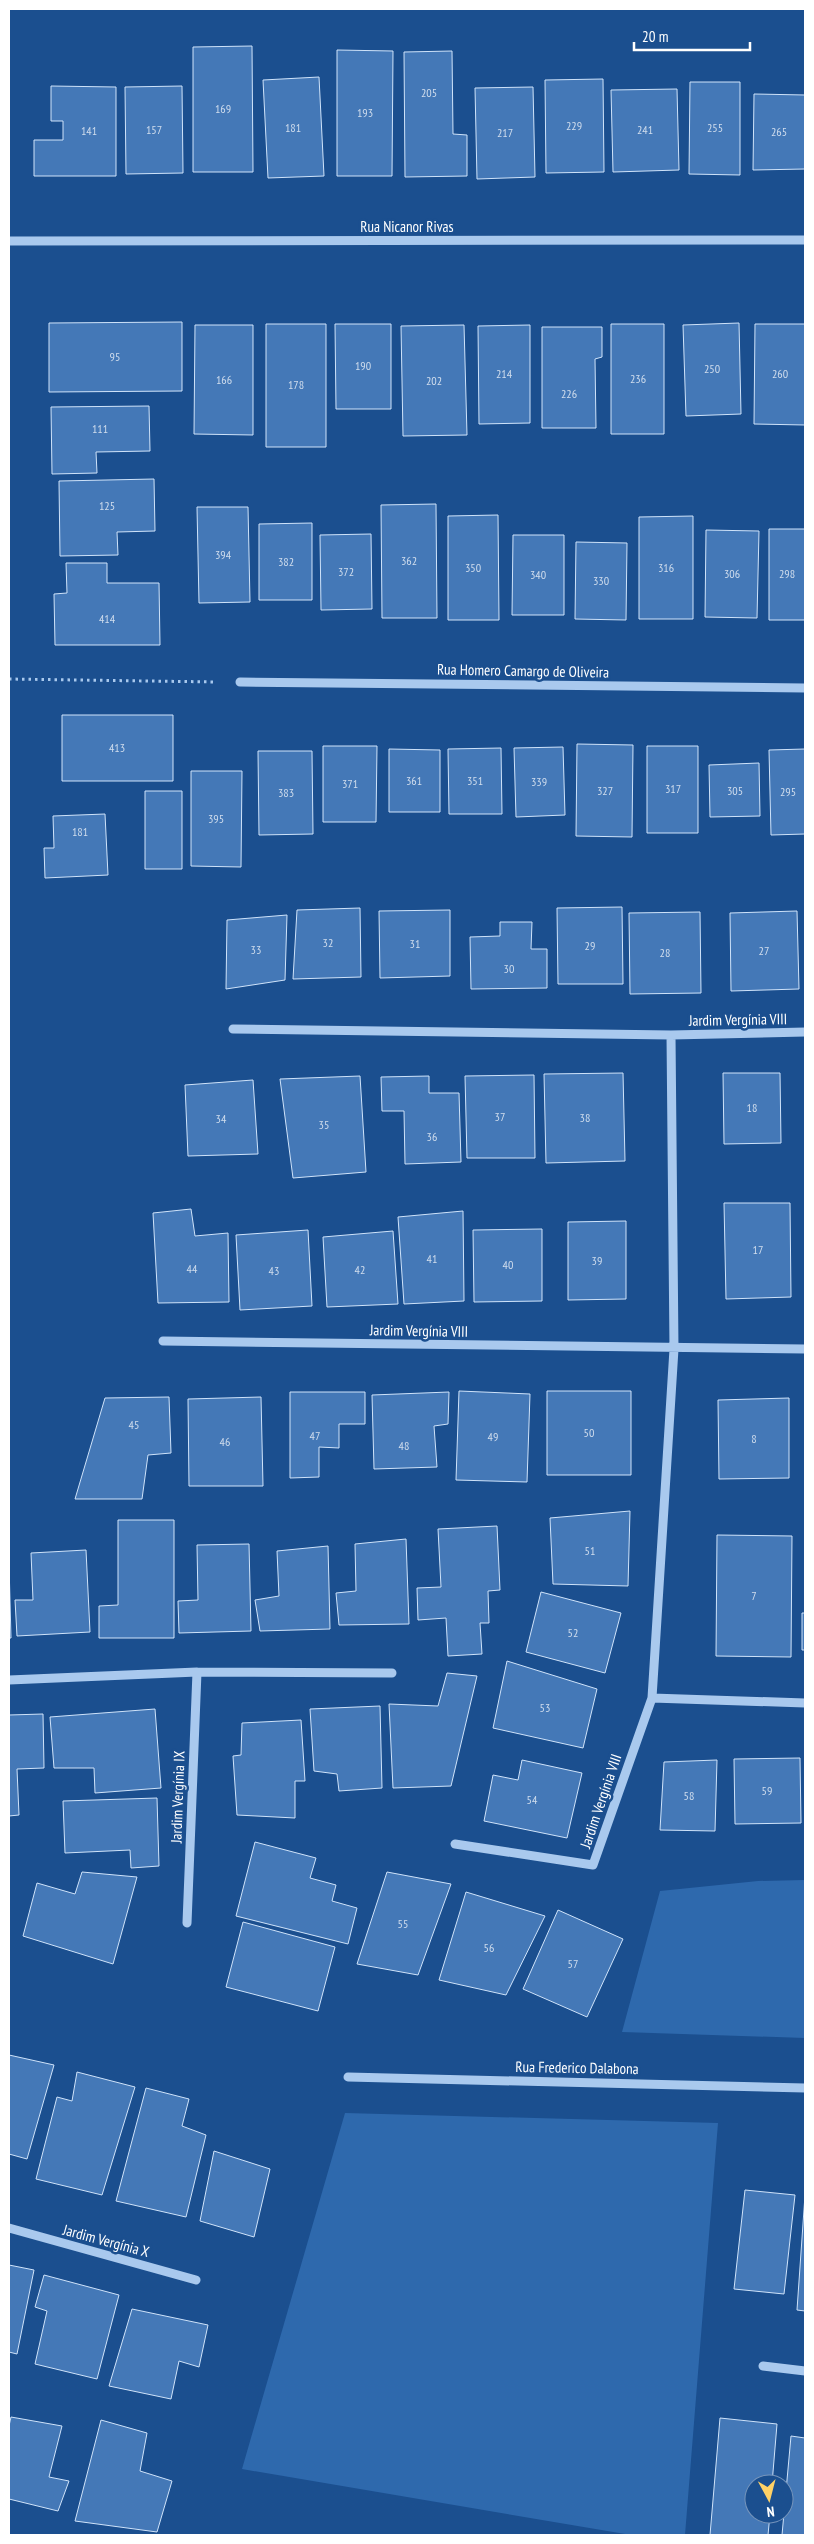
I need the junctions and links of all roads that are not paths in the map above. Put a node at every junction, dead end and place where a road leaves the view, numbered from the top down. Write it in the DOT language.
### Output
graph roads {
  1 [pos="805,240"];
  2 [pos="9,241"];
  3 [pos="240,682"];
  4 [pos="805,688"];
  5 [pos="233,1029"];
  6 [pos="805,1032"];
  7 [pos="671,1035"];
  8 [pos="162,1341"];
  9 [pos="674,1349"];
  10 [pos="805,1349"];
  11 [pos="197,1672"];
  12 [pos="392,1673"];
  13 [pos="9,1680"];
  14 [pos="652,1698"];
  15 [pos="805,1703"];
  16 [pos="454,1844"];
  17 [pos="187,1923"];
  18 [pos="348,2077"];
  19 [pos="805,2088"];
  20 [pos="9,2228"];
  21 [pos="196,2280"];
  22 [pos="763,2366"];
  23 [pos="805,2371"];
  1 -- 2 [label="street, Rua Nicanor Rivas"];
  3 -- 4 [label="street, Rua Homero Camargo de Oliveira"];
  5 -- 7 [label="street, Jardim Vergínia VIII"];
  6 -- 7 [label="street, Jardim Vergínia VIII"];
  7 -- 9 [label="street, Jardim Vergínia VIII"];
  8 -- 9 [label="street, Jardim Vergínia VIII"];
  9 -- 10 [label="street, Jardim Vergínia VIII"];
  9 -- 14 [label="street, Jardim Vergínia VIII"];
  11 -- 12 [label="street"];
  11 -- 13 [label="street"];
  11 -- 17 [label="street, Jardim Vergínia IX"];
  14 -- 15 [label="street"];
  14 -- 16 [label="street, Jardim Vergínia VIII"];
  18 -- 19 [label="street, Rua Frederico Dalabona"];
  20 -- 21 [label="street, Jardim Vergínia X"];
  22 -- 23 [label="street"];
}
